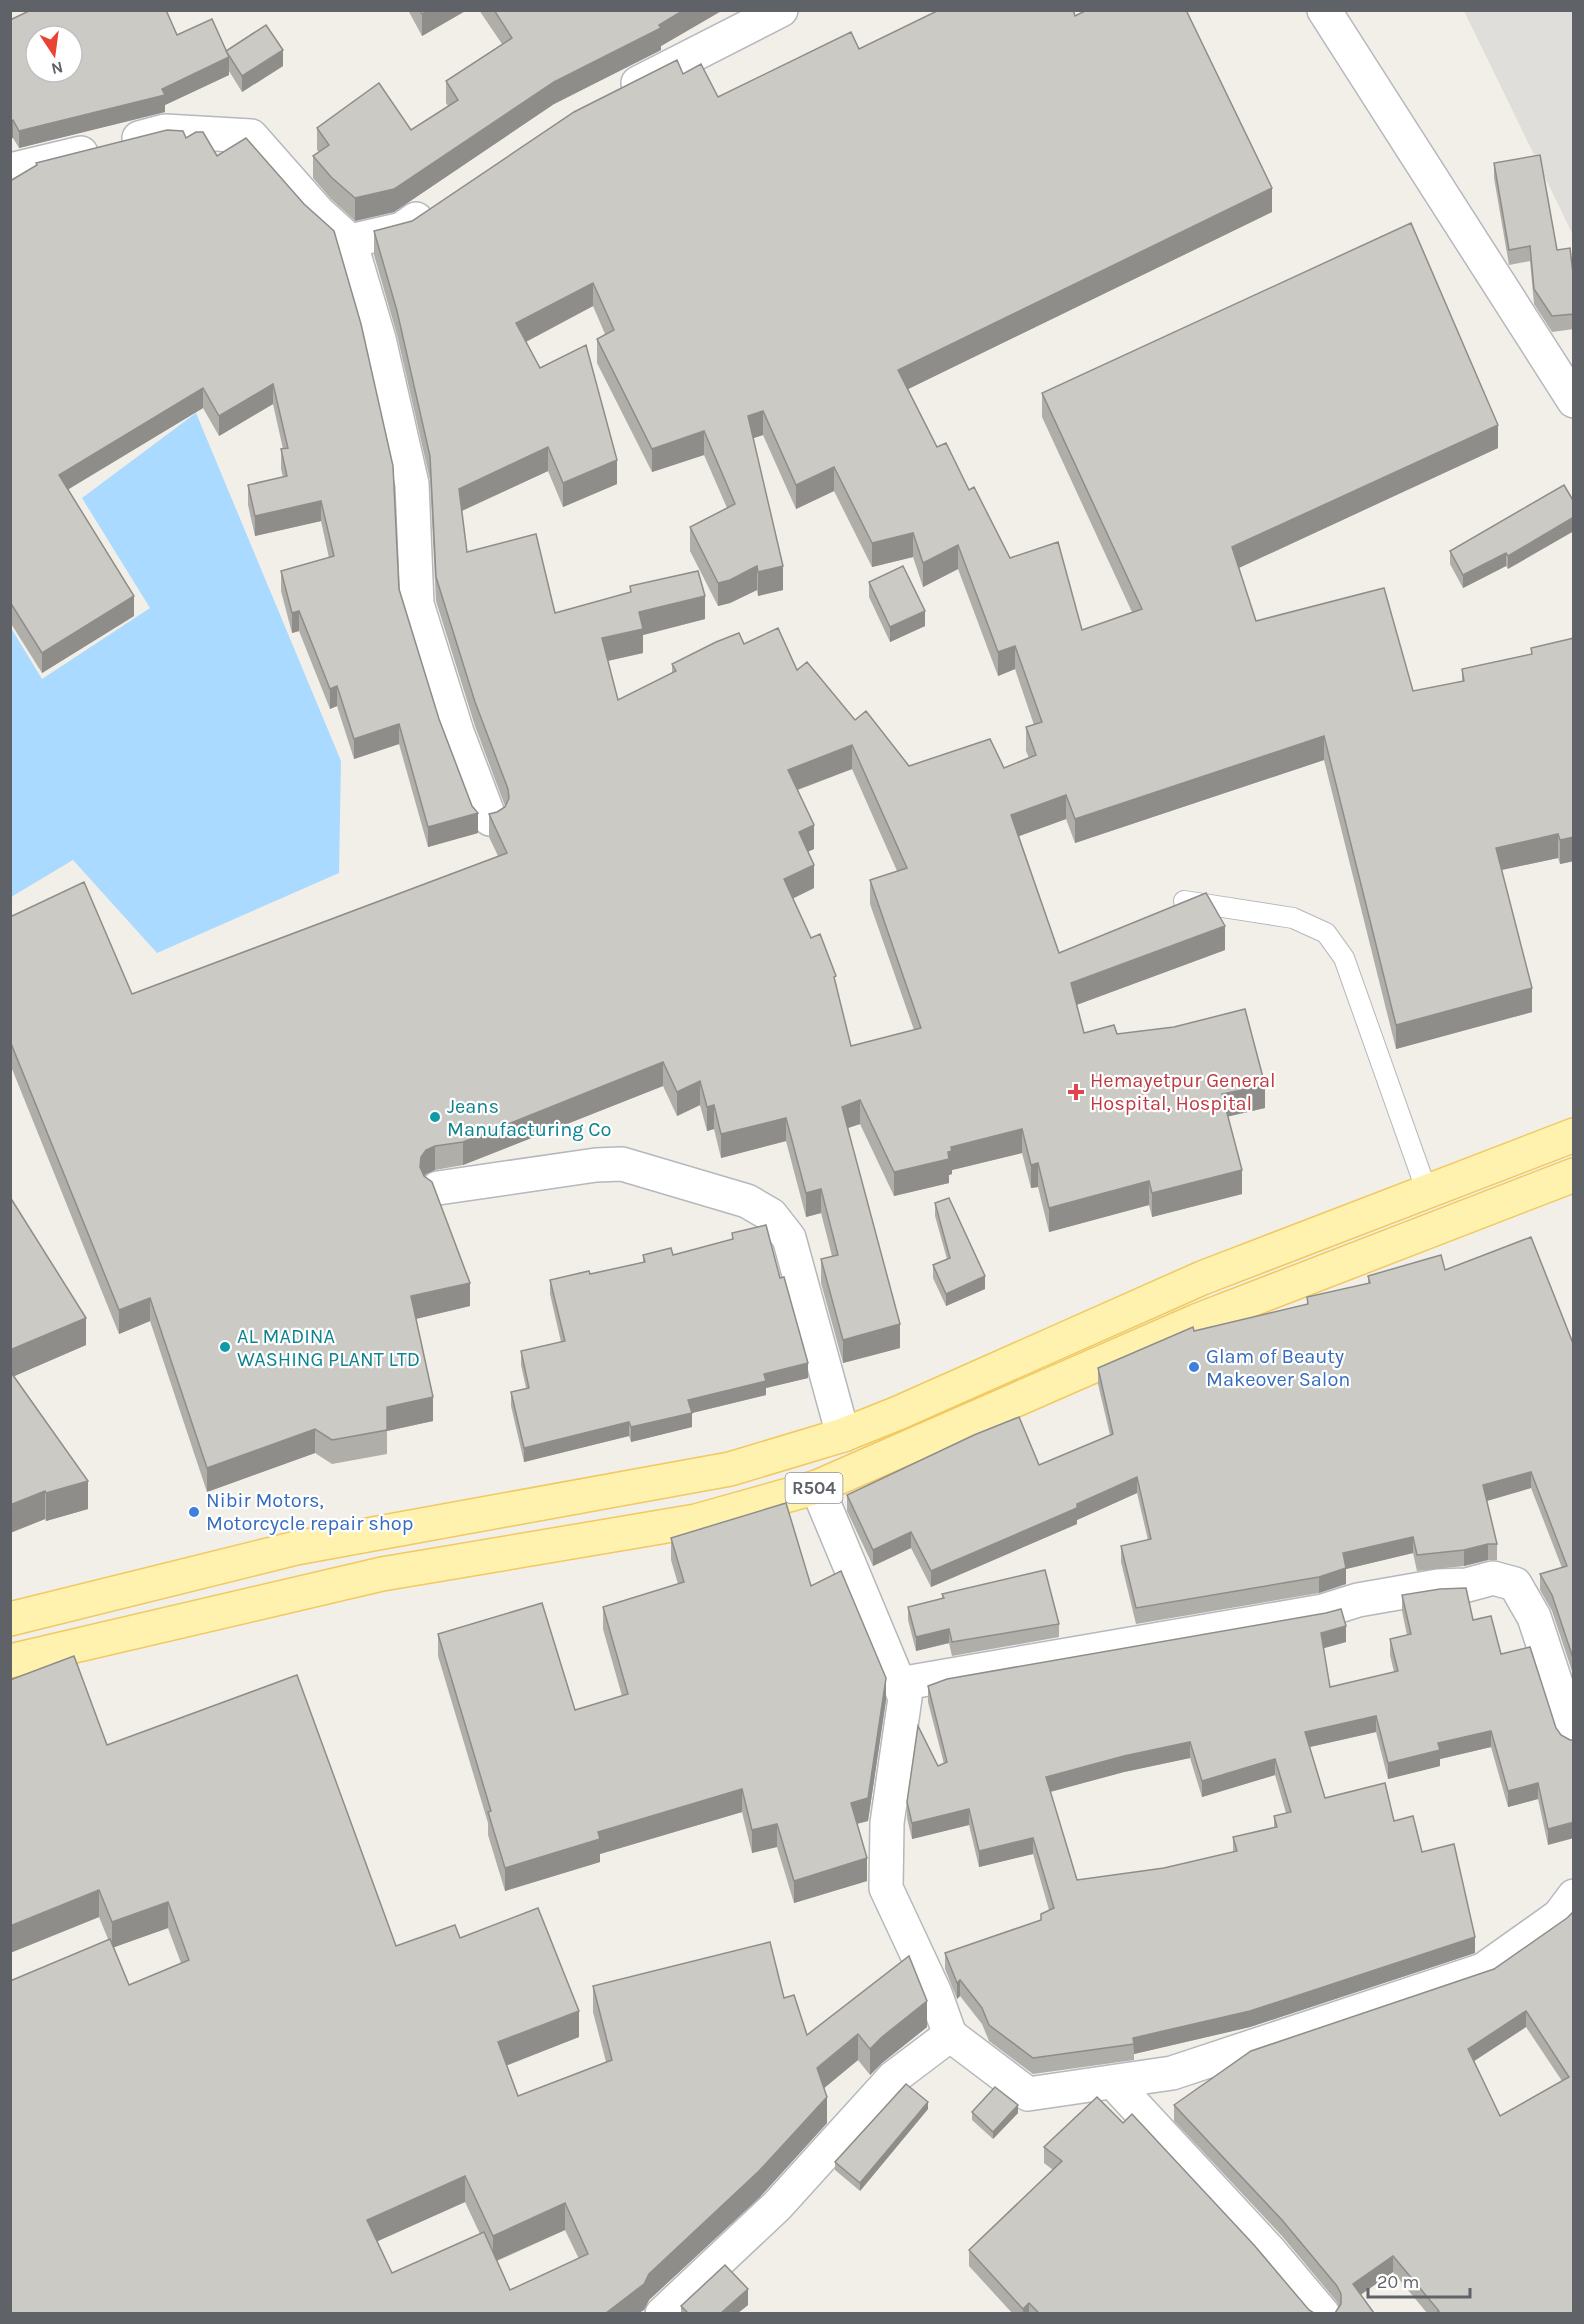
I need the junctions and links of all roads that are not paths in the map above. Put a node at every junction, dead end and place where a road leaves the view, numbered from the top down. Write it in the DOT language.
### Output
graph roads {
  1 [pos="781,10"];
  2 [pos="1324,10"];
  3 [pos="616,94"];
  4 [pos="10,170"];
  5 [pos="440,203"];
  6 [pos="350,241"];
  7 [pos="1574,401"];
  8 [pos="490,819"];
  9 [pos="1184,901"];
  10 [pos="1574,1136"];
  11 [pos="1574,1175"];
  12 [pos="438,1188"];
  13 [pos="1427,1192"];
  14 [pos="843,1435"];
  15 [pos="817,1487"];
  16 [pos="296,1548"];
  17 [pos="307,1591"];
  18 [pos="10,1619"];
  19 [pos="10,1660"];
  20 [pos="899,1684"];
  21 [pos="1574,1738"];
  22 [pos="1574,1896"];
  23 [pos="950,2035"];
  24 [pos="1113,2082"];
  25 [pos="662,2313"];
  26 [pos="1323,2313"];
  1 -- 3 [label="street"];
  2 -- 7 [label="street"];
  4 -- 6 [label="street"];
  5 -- 6 [label="street"];
  6 -- 8 [label="street"];
  9 -- 13 [label="lane"];
  10 -- 13 [label="main road, R504"];
  11 -- 15 [label="main road, R504"];
  12 -- 14 [label="street"];
  13 -- 14 [label="main road, R504"];
  14 -- 16 [label="main road, R504"];
  15 -- 17 [label="main road, R504"];
  15 -- 20 [label="street"];
  16 -- 17 [label="main road"];
  16 -- 18 [label="main road, R504"];
  17 -- 19 [label="main road, R504"];
  20 -- 21 [label="street"];
  20 -- 23 [label="street"];
  22 -- 24 [label="street"];
  23 -- 24 [label="street"];
  23 -- 25 [label="street"];
  24 -- 26 [label="street"];
}
